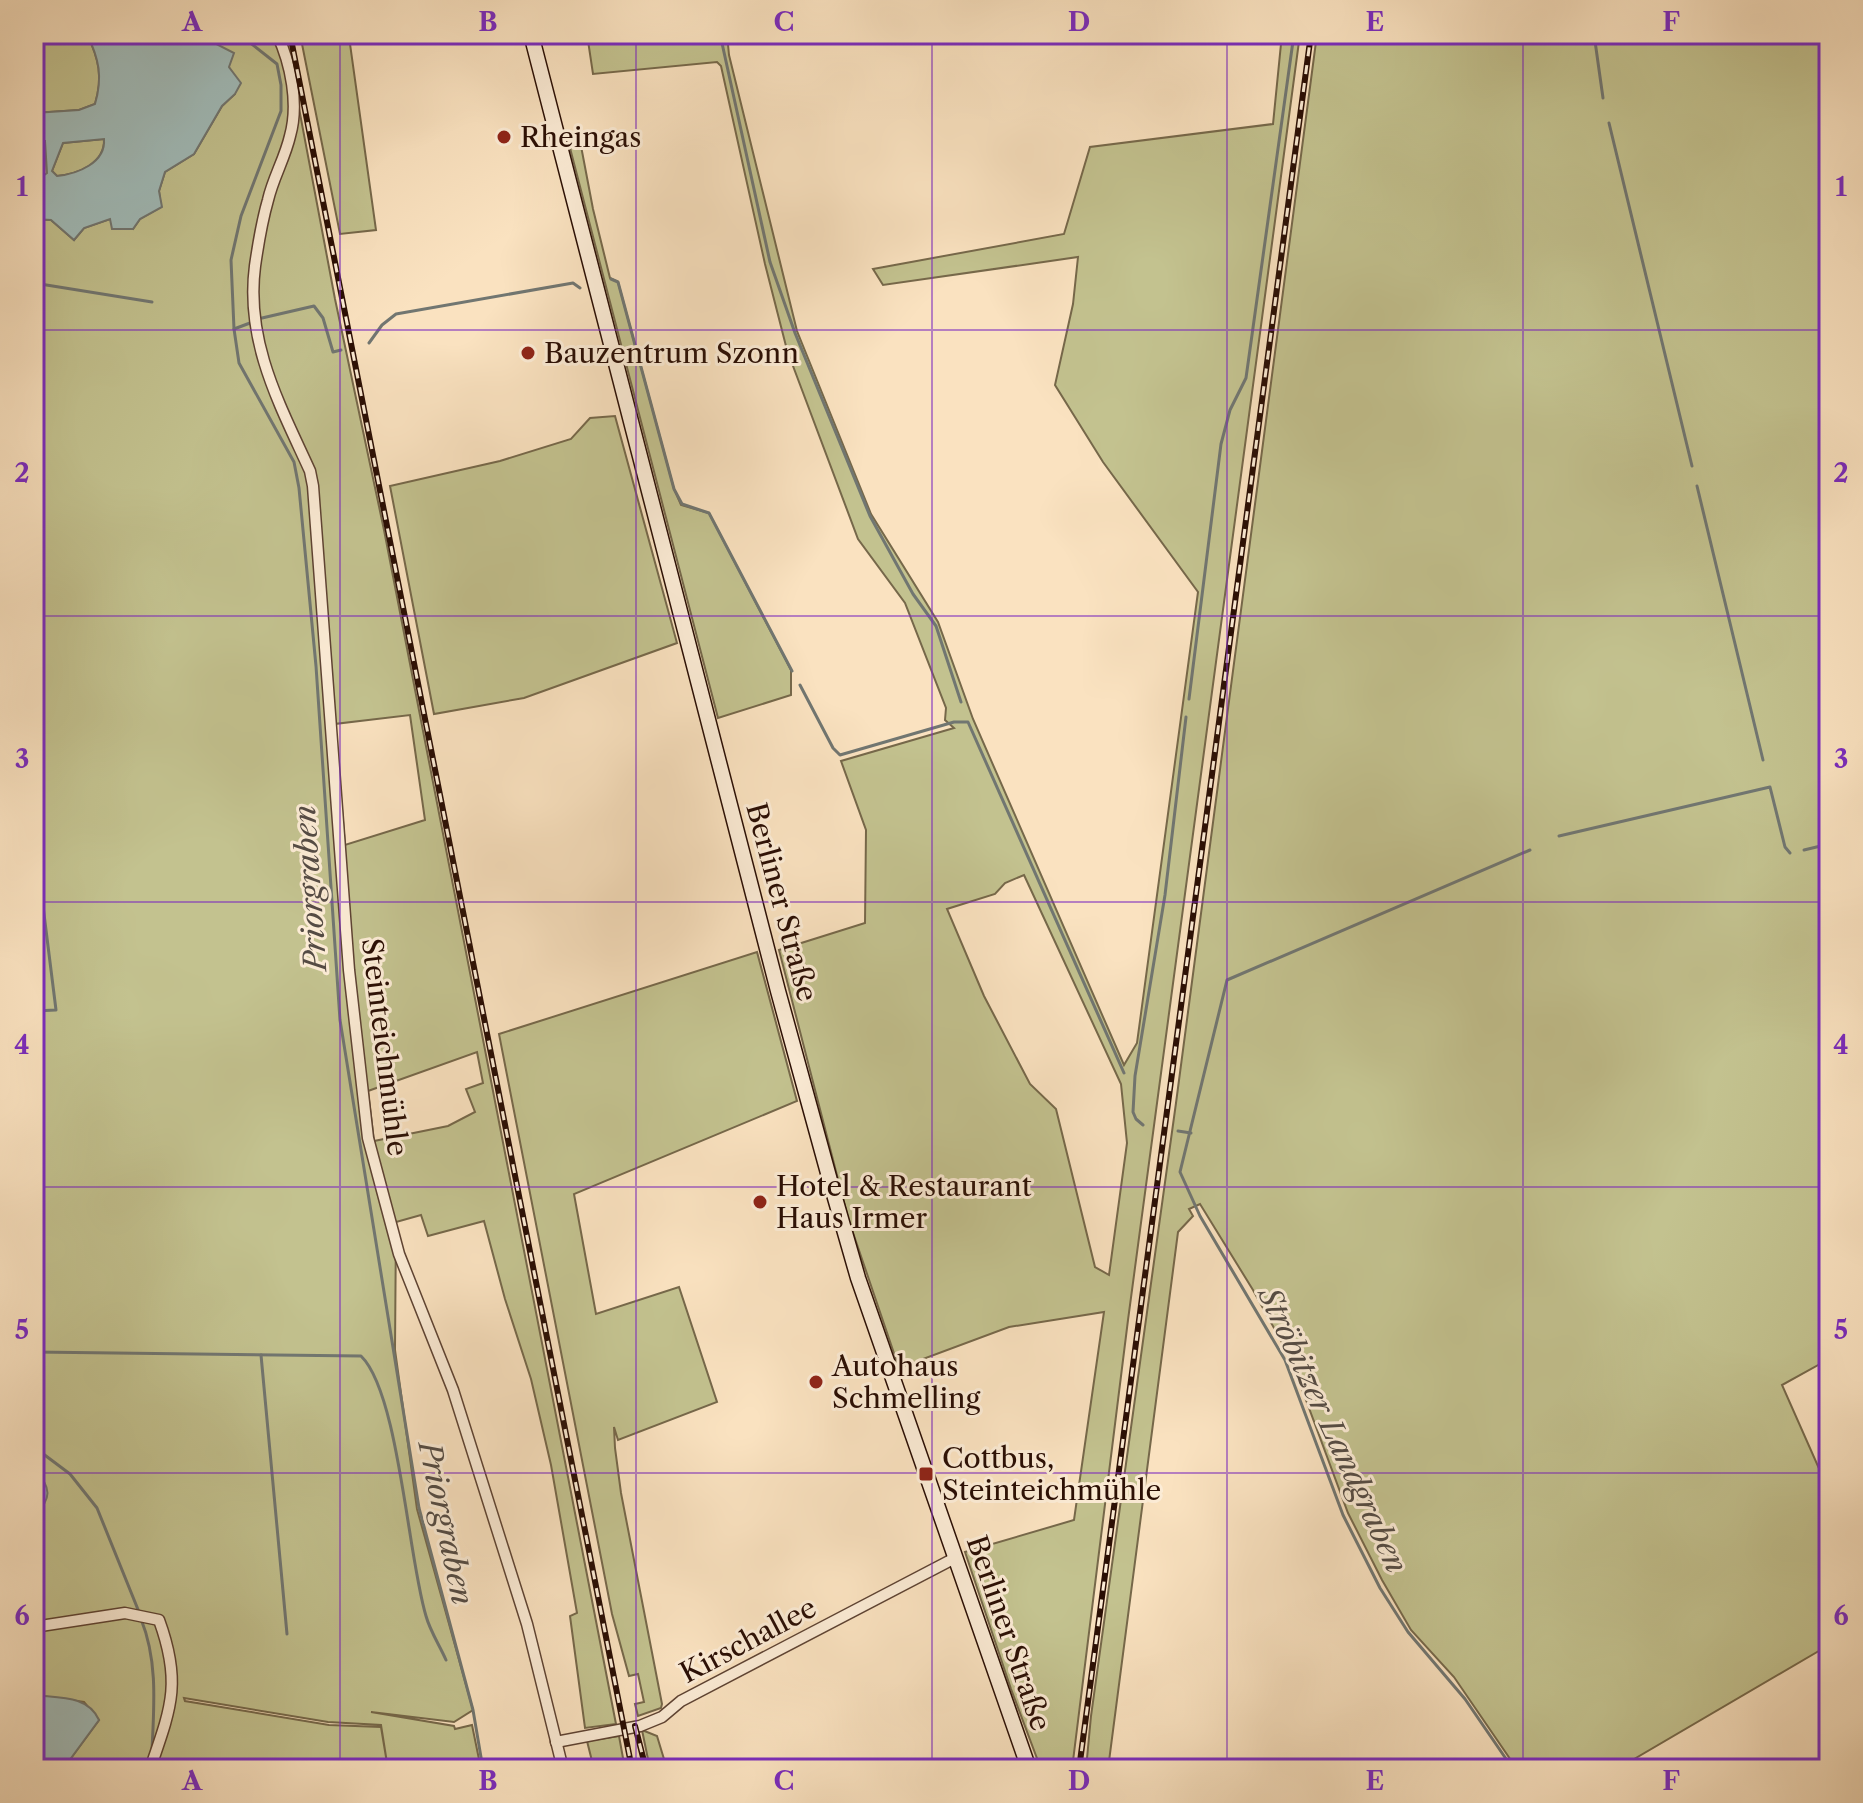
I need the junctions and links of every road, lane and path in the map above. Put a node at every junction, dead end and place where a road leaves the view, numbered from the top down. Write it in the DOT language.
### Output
graph roads {
  1 [pos="277,34"];
  2 [pos="531,34"];
  3 [pos="955,1558"];
  4 [pos="34,1627"];
  5 [pos="556,1742"];
  6 [pos="150,1769"];
  7 [pos="563,1769"];
  8 [pos="1029,1769"];
  1 -- 5 [label="street, Steinteichmühle"];
  2 -- 3 [label="main road, Berliner Straße"];
  3 -- 5 [label="street, Kirschallee"];
  3 -- 8 [label="main road, Berliner Straße"];
  4 -- 6 [label="street"];
  5 -- 7 [label="street, Steinteichmühle"];
}
